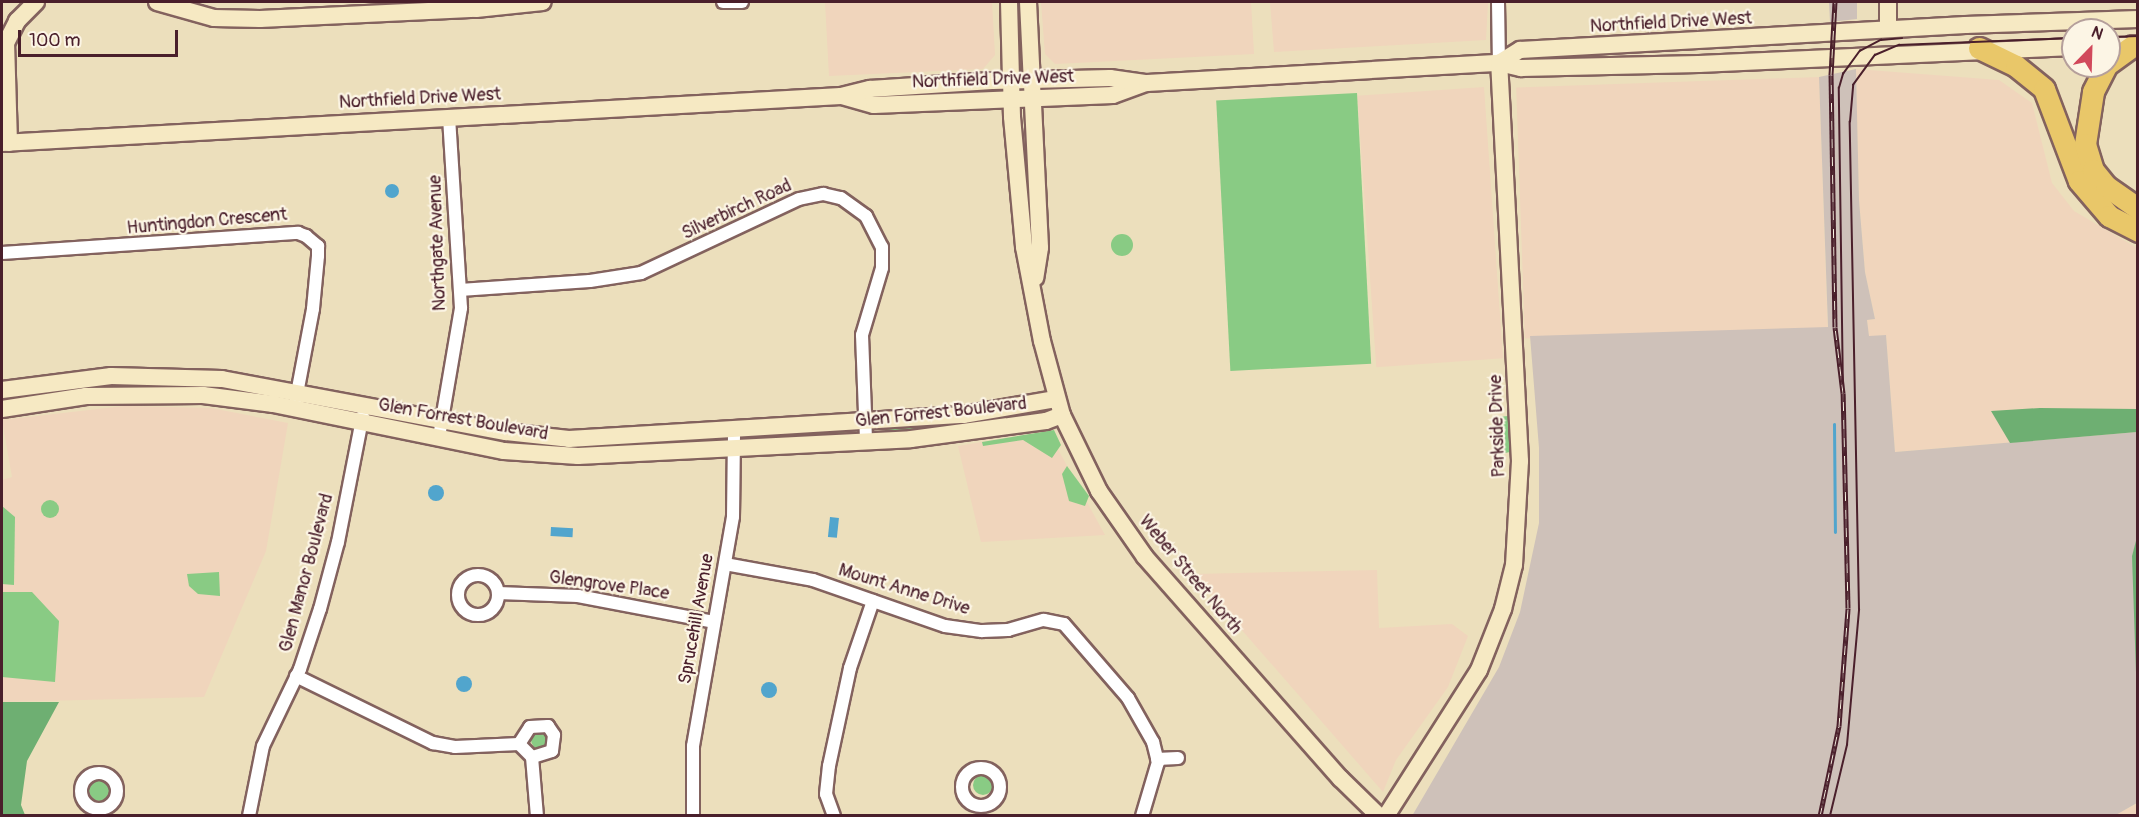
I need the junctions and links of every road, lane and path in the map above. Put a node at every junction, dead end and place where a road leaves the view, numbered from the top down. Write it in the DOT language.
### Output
graph roads {
  1 [pos="36,2"];
  2 [pos="157,2"];
  3 [pos="543,2"];
  4 [pos="723,2"];
  5 [pos="742,2"];
  6 [pos="1009,2"];
  7 [pos="1028,2"];
  8 [pos="1498,2"];
  9 [pos="1888,2"];
  10 [pos="476,5"];
  11 [pos="335,8"];
  12 [pos="2138,20"];
  13 [pos="1888,29"];
  14 [pos="1803,35"];
  15 [pos="1664,43"];
  16 [pos="2135,46"];
  17 [pos="2061,47"];
  18 [pos="1979,48"];
  19 [pos="2121,56"];
  20 [pos="1804,59"];
  21 [pos="1499,63"];
  22 [pos="1678,64"];
  23 [pos="2101,78"];
  24 [pos="1034,80"];
  25 [pos="1013,81"];
  26 [pos="1147,83"];
  27 [pos="841,96"];
  28 [pos="1012,98"];
  29 [pos="1035,98"];
  30 [pos="450,117"];
  31 [pos="5,143"];
  32 [pos="2138,208"];
  33 [pos="2138,231"];
  34 [pos="2,254"];
  35 [pos="1034,284"];
  36 [pos="460,290"];
  37 [pos="261,384"];
  38 [pos="27,386"];
  39 [pos="2,390"];
  40 [pos="297,390"];
  41 [pos="258,402"];
  42 [pos="29,404"];
  43 [pos="365,404"];
  44 [pos="1059,407"];
  45 [pos="2,409"];
  46 [pos="294,409"];
  47 [pos="442,419"];
  48 [pos="864,421"];
  49 [pos="361,422"];
  50 [pos="734,429"];
  51 [pos="439,437"];
  52 [pos="866,441"];
  53 [pos="735,449"];
  54 [pos="725,564"];
  55 [pos="498,593"];
  56 [pos="873,601"];
  57 [pos="714,622"];
  58 [pos="297,676"];
  59 [pos="519,744"];
  60 [pos="532,757"];
  61 [pos="1178,758"];
  62 [pos="1157,759"];
  63 [pos="249,816"];
  64 [pos="537,816"];
  65 [pos="693,816"];
  66 [pos="834,816"];
  67 [pos="1142,816"];
  68 [pos="1379,816"];
  69 [pos="1386,816"];
  1 -- 31 [label="main road"];
  2 -- 11 [label="main road"];
  3 -- 10 [label="main road"];
  4 -- 5 [label="street"];
  6 -- 25 [label="main road, Weber Street North"];
  7 -- 24 [label="main road, Weber Street North"];
  8 -- 21 [label="street, Parkside Drive"];
  9 -- 13 [label="main road"];
  10 -- 11 [label="main road"];
  12 -- 13 [label="main road, Northfield Drive West"];
  13 -- 14 [label="main road, Northfield Drive West"];
  14 -- 15 [label="main road, Northfield Drive West"];
  14 -- 20 [label="main road"];
  15 -- 21 [label="main road, Northfield Drive West"];
  15 -- 22 [label="main road"];
  16 -- 19 [label="highway"];
  17 -- 18 [label="main road, Northfield Drive West"];
  18 -- 20 [label="main road, Northfield Drive West"];
  18 -- 33 [label="highway"];
  20 -- 22 [label="main road, Northfield Drive West"];
  21 -- 22 [label="main road, Northfield Drive West"];
  21 -- 26 [label="main road, Northfield Drive West"];
  21 -- 69 [label="main road, Parkside Drive"];
  23 -- 32 [label="highway"];
  24 -- 25 [label="main road, Northfield Drive West"];
  24 -- 26 [label="main road, Northfield Drive West"];
  24 -- 29 [label="main road, Weber Street North"];
  25 -- 27 [label="main road, Northfield Drive West"];
  25 -- 28 [label="main road, Weber Street North"];
  26 -- 29 [label="main road, Northfield Drive West"];
  27 -- 28 [label="main road, Northfield Drive West"];
  27 -- 30 [label="main road, Northfield Drive West"];
  28 -- 29 [label="main road, Northfield Drive West"];
  28 -- 35 [label="main road, Weber Street North"];
  29 -- 35 [label="main road, Weber Street North"];
  30 -- 31 [label="main road, Northfield Drive West"];
  30 -- 36 [label="street, Northgate Avenue"];
  34 -- 40 [label="street, Huntingdon Crescent"];
  35 -- 44 [label="main road, Weber Street North"];
  36 -- 47 [label="street, Northgate Avenue"];
  36 -- 48 [label="street, Silverbirch Road"];
  37 -- 38 [label="main road, Glen Forrest Boulevard"];
  37 -- 40 [label="main road, Glen Forrest Boulevard"];
  37 -- 41 [label="main road"];
  38 -- 39 [label="main road, Glen Forrest Boulevard"];
  38 -- 42 [label="main road"];
  40 -- 43 [label="main road, Glen Forrest Boulevard"];
  40 -- 46 [label="street, Huntingdon Crescent"];
  41 -- 42 [label="main road, Glen Forrest Boulevard"];
  41 -- 46 [label="main road, Glen Forrest Boulevard"];
  42 -- 45 [label="main road, Glen Forrest Boulevard"];
  43 -- 47 [label="main road, Glen Forrest Boulevard"];
  43 -- 49 [label="street, Glen Manor Boulevard"];
  44 -- 48 [label="main road, Glen Forrest Boulevard"];
  44 -- 52 [label="main road, Glen Forrest Boulevard"];
  44 -- 68 [label="main road, Weber Street North"];
  46 -- 49 [label="main road, Glen Forrest Boulevard"];
  47 -- 50 [label="main road, Glen Forrest Boulevard"];
  47 -- 51 [label="street, Northgate Avenue"];
  48 -- 50 [label="main road, Glen Forrest Boulevard"];
  48 -- 52 [label="street, Silverbirch Road"];
  49 -- 51 [label="main road, Glen Forrest Boulevard"];
  49 -- 58 [label="street, Glen Manor Boulevard"];
  50 -- 53 [label="street, Sprucehill Avenue"];
  51 -- 53 [label="main road, Glen Forrest Boulevard"];
  52 -- 53 [label="main road, Glen Forrest Boulevard"];
  53 -- 54 [label="street, Sprucehill Avenue"];
  54 -- 56 [label="street, Mount Anne Drive"];
  54 -- 57 [label="street, Sprucehill Avenue"];
  55 -- 57 [label="street, Glengrove Place"];
  56 -- 62 [label="street, Mount Anne Drive"];
  56 -- 66 [label="street"];
  57 -- 65 [label="street, Sprucehill Avenue"];
  58 -- 59 [label="street"];
  58 -- 63 [label="street, Glen Manor Boulevard"];
  59 -- 60 [label="street"];
  59 -- 60 [label="street"];
  60 -- 64 [label="street"];
  61 -- 62 [label="street"];
  62 -- 67 [label="street"];
}
